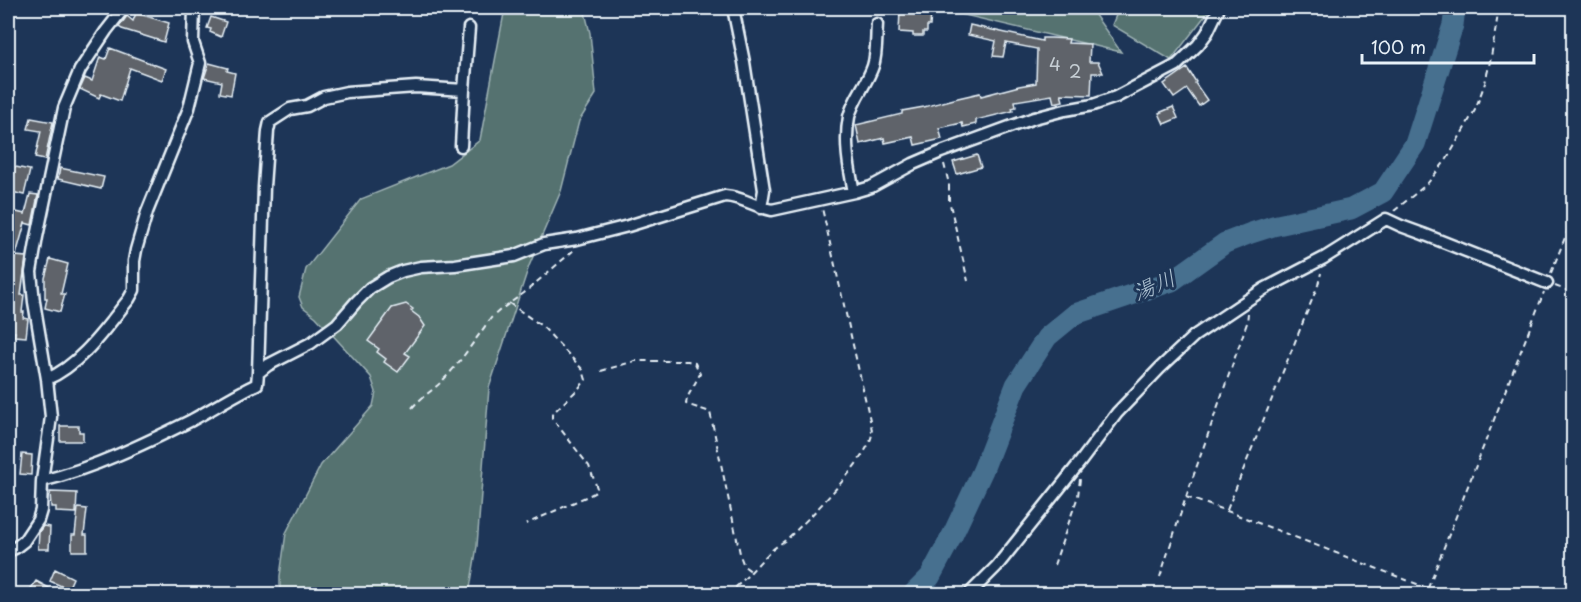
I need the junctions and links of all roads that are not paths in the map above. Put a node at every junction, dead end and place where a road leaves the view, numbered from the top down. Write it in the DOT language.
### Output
graph roads {
  1 [pos="124,8"];
  2 [pos="194,8"];
  3 [pos="733,8"];
  4 [pos="1219,8"];
  5 [pos="877,24"];
  6 [pos="469,28"];
  7 [pos="464,90"];
  8 [pos="461,146"];
  9 [pos="854,192"];
  10 [pos="761,208"];
  11 [pos="1547,283"];
  12 [pos="258,373"];
  13 [pos="47,379"];
  14 [pos="42,481"];
  15 [pos="8,551"];
  16 [pos="969,594"];
  1 -- 13 [label="street"];
  2 -- 13 [label="street"];
  3 -- 10 [label="street"];
  4 -- 9 [label="street"];
  5 -- 9 [label="street"];
  6 -- 7 [label="street"];
  7 -- 8 [label="street"];
  7 -- 12 [label="street"];
  9 -- 10 [label="street"];
  10 -- 12 [label="street"];
  11 -- 16 [label="street"];
  12 -- 14 [label="street"];
  13 -- 14 [label="street"];
  14 -- 15 [label="street"];
}
